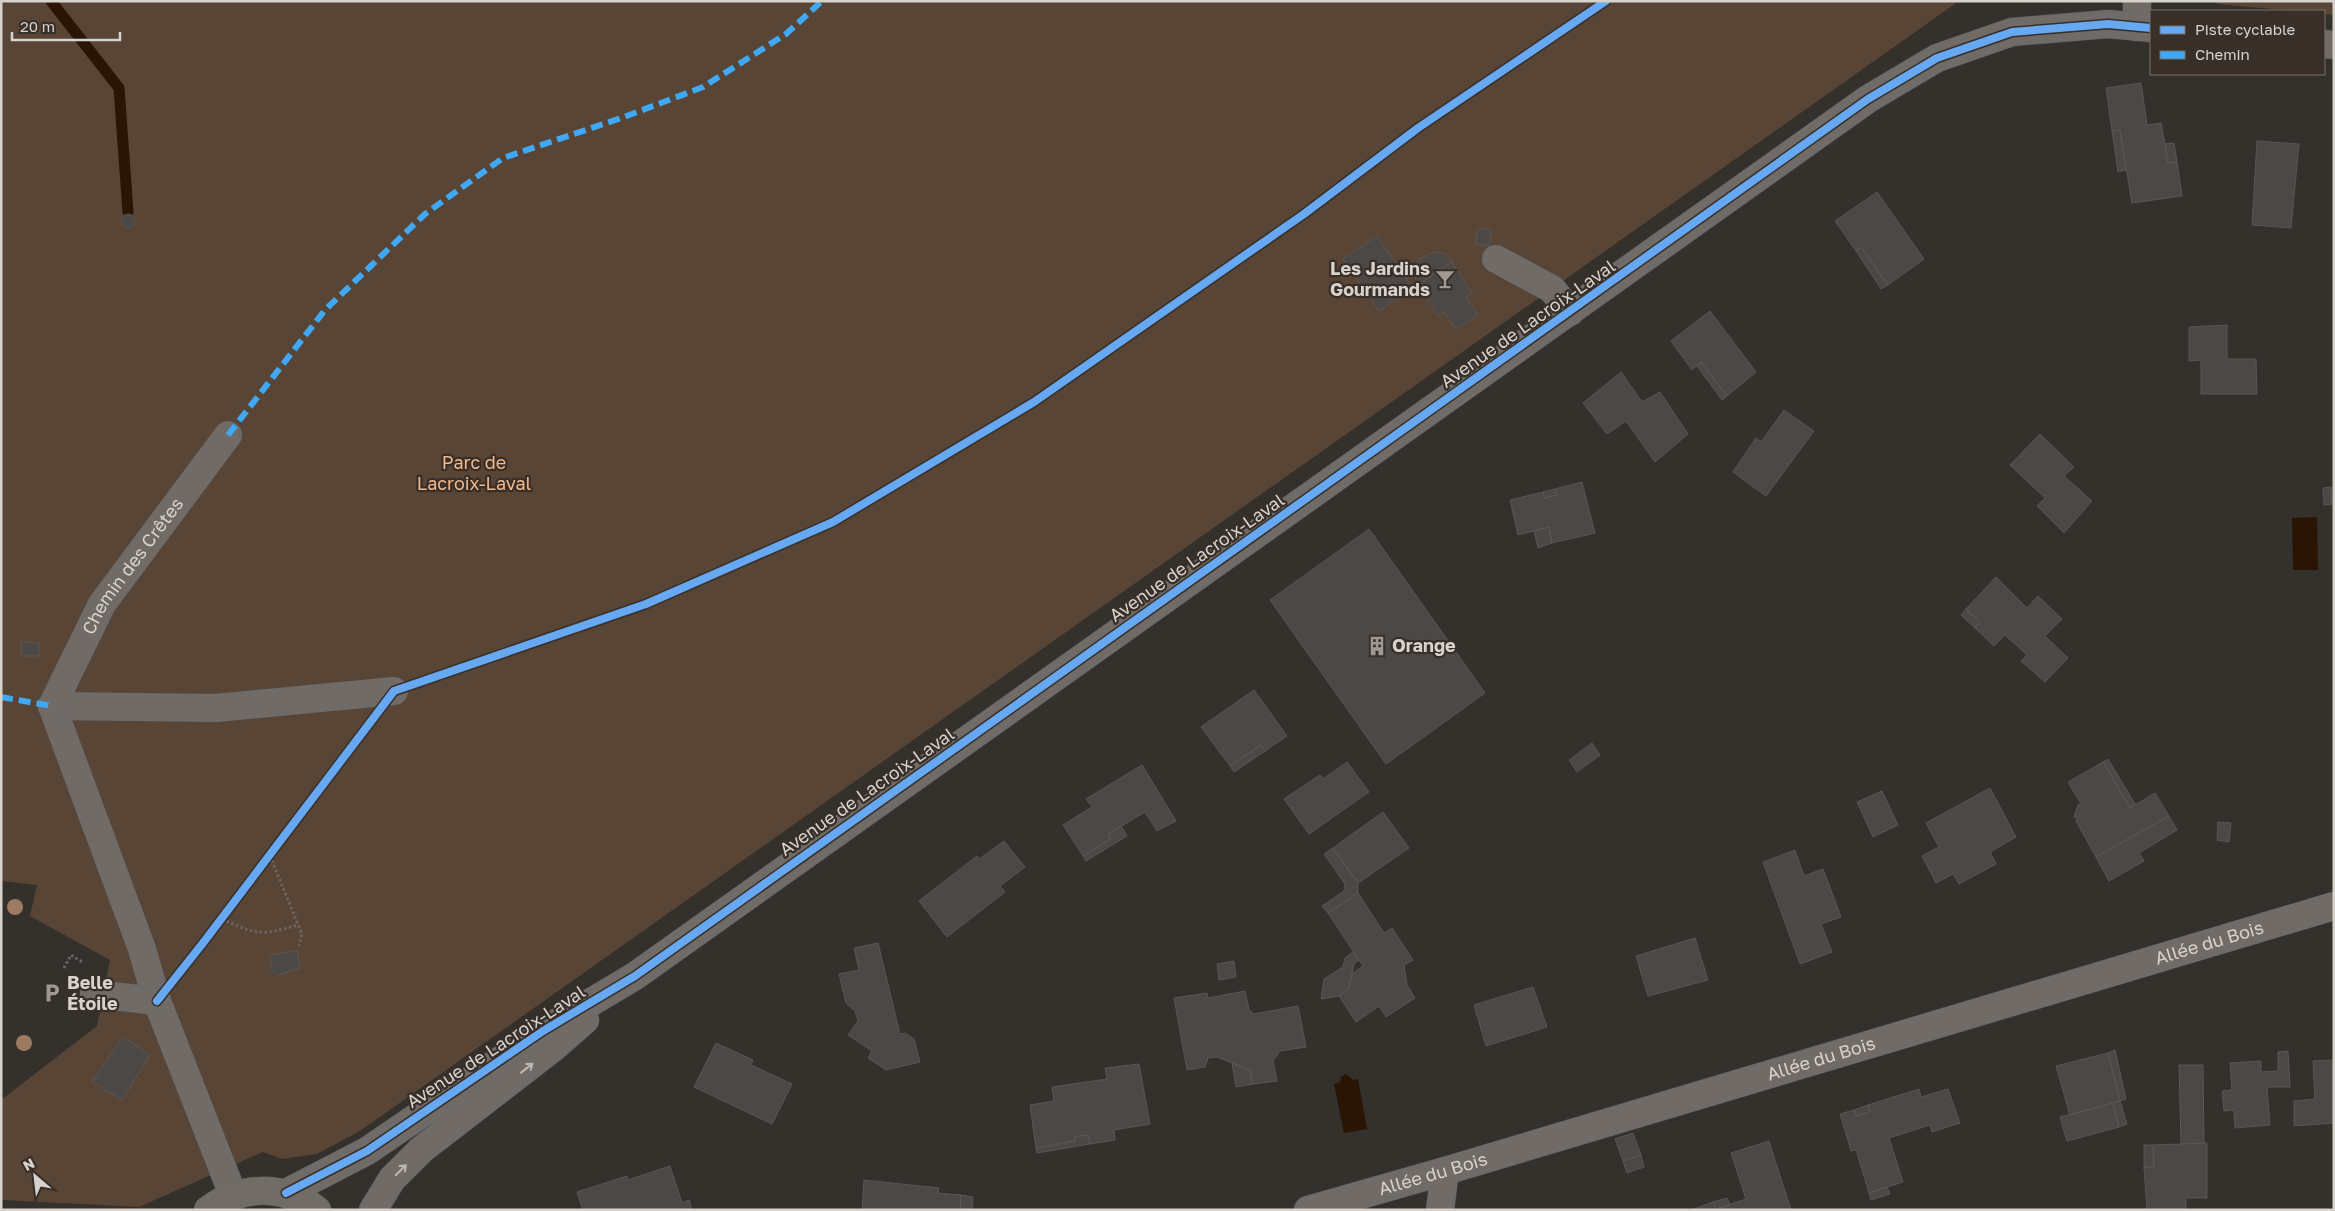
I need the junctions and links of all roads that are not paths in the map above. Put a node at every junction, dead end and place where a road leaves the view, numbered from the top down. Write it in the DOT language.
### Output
graph roads {
  1 [pos="2142,19"];
  2 [pos="1496,259"];
  3 [pos="1570,312"];
  4 [pos="228,435"];
  5 [pos="394,691"];
  6 [pos="52,706"];
  7 [pos="2334,906"];
  8 [pos="635,976"];
  9 [pos="94,994"];
  10 [pos="157,1001"];
  11 [pos="1445,1171"];
  12 [pos="286,1193"];
  13 [pos="233,1195"];
  14 [pos="208,1210"];
  15 [pos="317,1210"];
  16 [pos="373,1210"];
  17 [pos="1308,1210"];
  18 [pos="1440,1210"];
  1 -- 3 [label="street, Avenue de Lacroix-Laval"];
  2 -- 3 [label="street"];
  3 -- 8 [label="street, Avenue de Lacroix-Laval"];
  4 -- 6 [label="street, Chemin des Crêtes"];
  5 -- 6 [label="street"];
  6 -- 10 [label="street"];
  7 -- 11 [label="street, Allée du Bois"];
  8 -- 12 [label="street, Avenue de Lacroix-Laval"];
  16 -- 8 [label="street, Avenue de Lacroix-Laval, one-way"];
  9 -- 10 [label="street"];
  10 -- 13 [label="street"];
  11 -- 17 [label="street, Allée du Bois"];
  11 -- 18 [label="street"];
  12 -- 13 [label="main road"];
  12 -- 15 [label="main road"];
  13 -- 14 [label="main road"];
}
